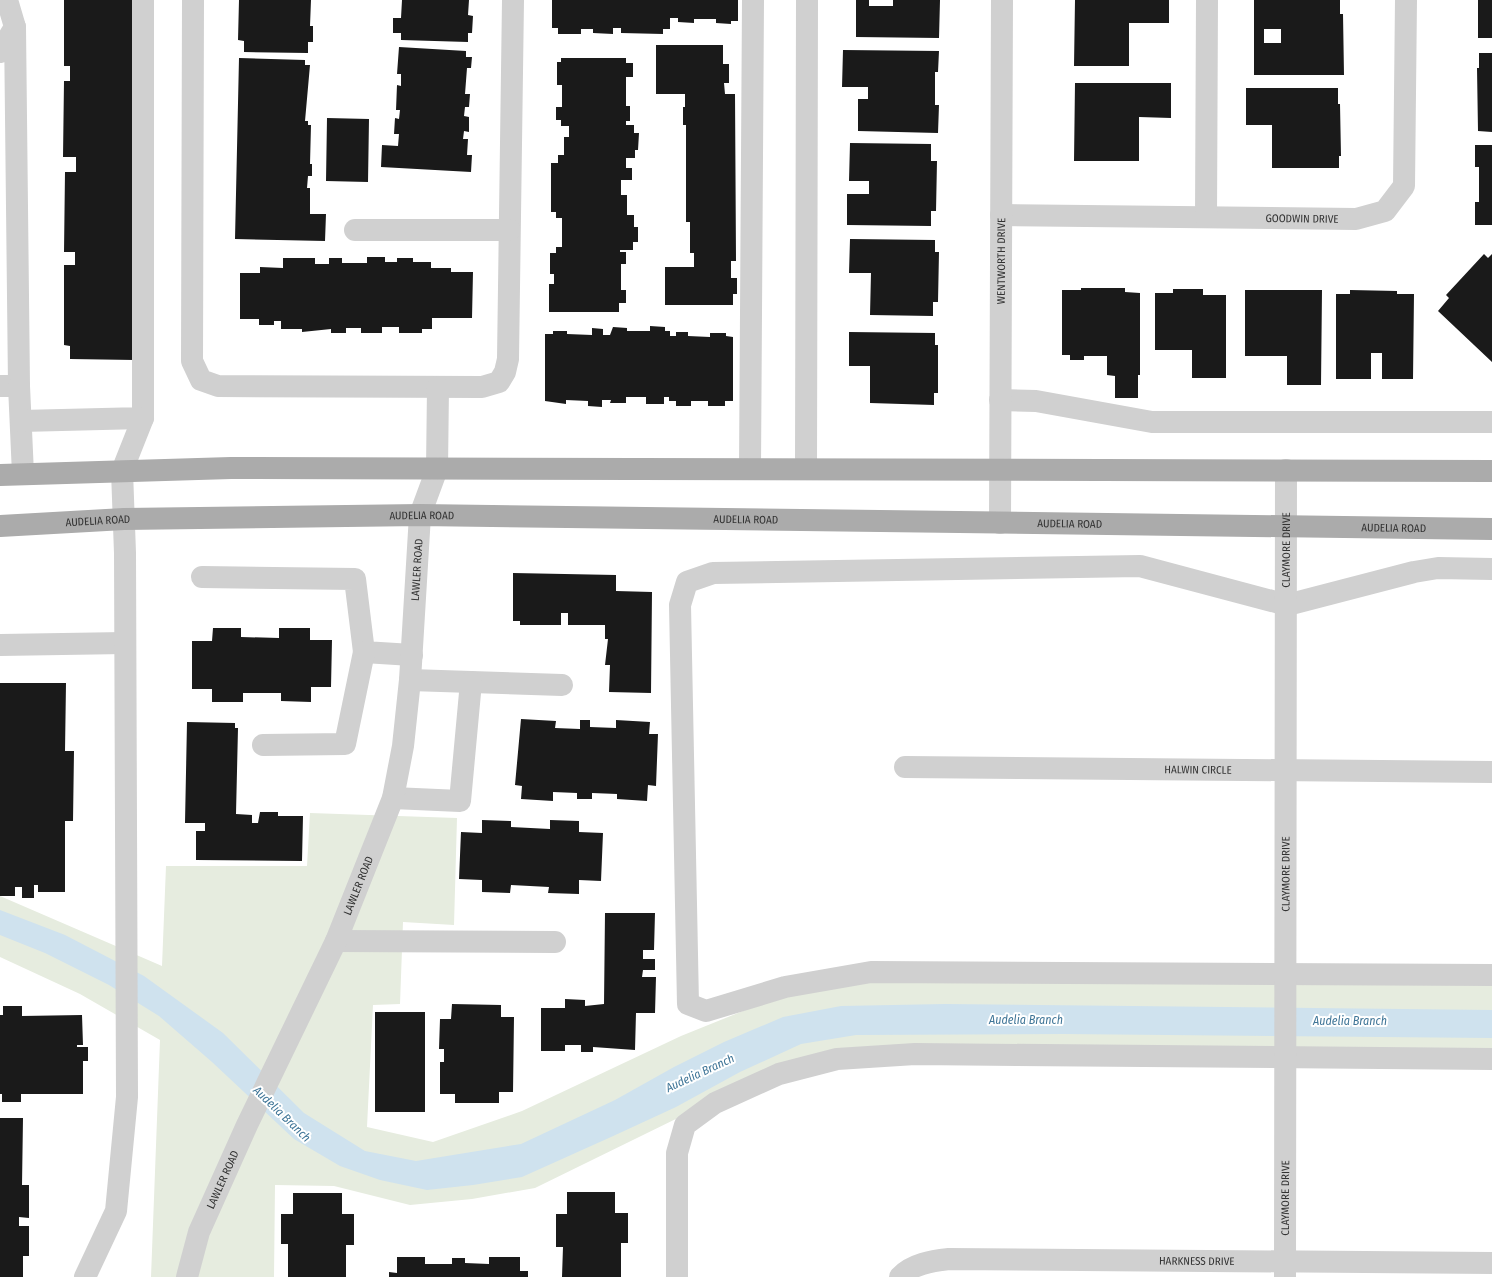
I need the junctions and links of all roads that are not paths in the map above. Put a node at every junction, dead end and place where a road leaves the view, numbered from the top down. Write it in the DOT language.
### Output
graph roads {
  1 [pos="7,0"];
  2 [pos="143,0"];
  3 [pos="193,0"];
  4 [pos="513,0"];
  5 [pos="753,0"];
  6 [pos="807,0"];
  7 [pos="1002,0"];
  8 [pos="1207,0"];
  9 [pos="1406,0"];
  10 [pos="15,26"];
  11 [pos="0,52"];
  12 [pos="1001,215"];
  13 [pos="1206,217"];
  14 [pos="355,230"];
  15 [pos="509,230"];
  16 [pos="10,386"];
  17 [pos="438,386"];
  18 [pos="1000,400"];
  19 [pos="143,418"];
  20 [pos="21,421"];
  21 [pos="1492,422"];
  22 [pos="437,468"];
  23 [pos="750,469"];
  24 [pos="806,469"];
  25 [pos="122,470"];
  26 [pos="1000,470"];
  27 [pos="1286,470"];
  28 [pos="1492,471"];
  29 [pos="23,474"];
  30 [pos="0,475"];
  31 [pos="420,515"];
  32 [pos="124,519"];
  33 [pos="1000,523"];
  34 [pos="0,526"];
  35 [pos="1287,526"];
  36 [pos="1492,529"];
  37 [pos="1492,569"];
  38 [pos="202,577"];
  39 [pos="1287,605"];
  40 [pos="0,645"];
  41 [pos="125,649"];
  42 [pos="364,652"];
  43 [pos="412,655"];
  44 [pos="410,680"];
  45 [pos="471,682"];
  46 [pos="562,685"];
  47 [pos="263,745"];
  48 [pos="905,767"];
  49 [pos="1286,769"];
  50 [pos="1492,772"];
  51 [pos="393,798"];
  52 [pos="336,941"];
  53 [pos="555,942"];
  54 [pos="1286,974"];
  55 [pos="1492,975"];
  56 [pos="1286,1051"];
  57 [pos="1492,1059"];
  58 [pos="1488,1267"];
  59 [pos="1082,1269"];
  60 [pos="1285,1269"];
  61 [pos="902,1275"];
  62 [pos="85,1277"];
  63 [pos="187,1277"];
  64 [pos="677,1277"];
  1 -- 10 [label="street"];
  2 -- 19 [label="street"];
  3 -- 17 [label="street"];
  4 -- 15 [label="street"];
  5 -- 23 [label="street"];
  6 -- 24 [label="street"];
  7 -- 12 [label="street, WENTWORTH DRIVE"];
  8 -- 13 [label="street"];
  9 -- 13 [label="street, GOODWIN DRIVE"];
  10 -- 11 [label="street"];
  10 -- 16 [label="street"];
  12 -- 13 [label="street, GOODWIN DRIVE"];
  12 -- 18 [label="street, WENTWORTH DRIVE"];
  14 -- 15 [label="street"];
  15 -- 17 [label="street"];
  16 -- 20 [label="street"];
  17 -- 22 [label="street, LAWLER ROAD"];
  18 -- 21 [label="street"];
  18 -- 26 [label="street, WENTWORTH DRIVE"];
  19 -- 20 [label="street"];
  19 -- 25 [label="street"];
  20 -- 29 [label="street"];
  22 -- 23 [label="main road"];
  22 -- 25 [label="main road"];
  22 -- 31 [label="street, LAWLER ROAD"];
  23 -- 24 [label="main road"];
  24 -- 26 [label="main road"];
  25 -- 29 [label="main road"];
  25 -- 32 [label="street"];
  26 -- 27 [label="main road"];
  26 -- 33 [label="street, WENTWORTH DRIVE"];
  27 -- 28 [label="main road"];
  27 -- 35 [label="street, CLAYMORE DRIVE"];
  29 -- 30 [label="main road"];
  31 -- 32 [label="main road, AUDELIA ROAD"];
  31 -- 33 [label="main road, AUDELIA ROAD"];
  31 -- 43 [label="street, LAWLER ROAD"];
  32 -- 34 [label="main road, AUDELIA ROAD"];
  32 -- 41 [label="street"];
  33 -- 35 [label="main road, AUDELIA ROAD"];
  35 -- 36 [label="main road, AUDELIA ROAD"];
  35 -- 39 [label="street, CLAYMORE DRIVE"];
  37 -- 39 [label="street"];
  38 -- 42 [label="street"];
  39 -- 49 [label="street, CLAYMORE DRIVE"];
  39 -- 54 [label="street"];
  40 -- 41 [label="street"];
  41 -- 62 [label="street"];
  42 -- 43 [label="street"];
  42 -- 47 [label="street"];
  43 -- 44 [label="street, LAWLER ROAD"];
  44 -- 45 [label="street"];
  44 -- 51 [label="street, LAWLER ROAD"];
  45 -- 46 [label="street"];
  45 -- 51 [label="street"];
  48 -- 49 [label="street, HALWIN CIRCLE"];
  49 -- 50 [label="street, HALWIN CIRCLE"];
  49 -- 54 [label="street, CLAYMORE DRIVE"];
  51 -- 52 [label="street, LAWLER ROAD"];
  52 -- 53 [label="street"];
  52 -- 63 [label="street, LAWLER ROAD"];
  54 -- 55 [label="street"];
  54 -- 56 [label="street, CLAYMORE DRIVE"];
  56 -- 57 [label="street"];
  56 -- 60 [label="street, CLAYMORE DRIVE"];
  56 -- 64 [label="street"];
  58 -- 60 [label="street, HARKNESS DRIVE"];
  59 -- 60 [label="street, HARKNESS DRIVE"];
  59 -- 61 [label="street, HARKNESS DRIVE"];
}
